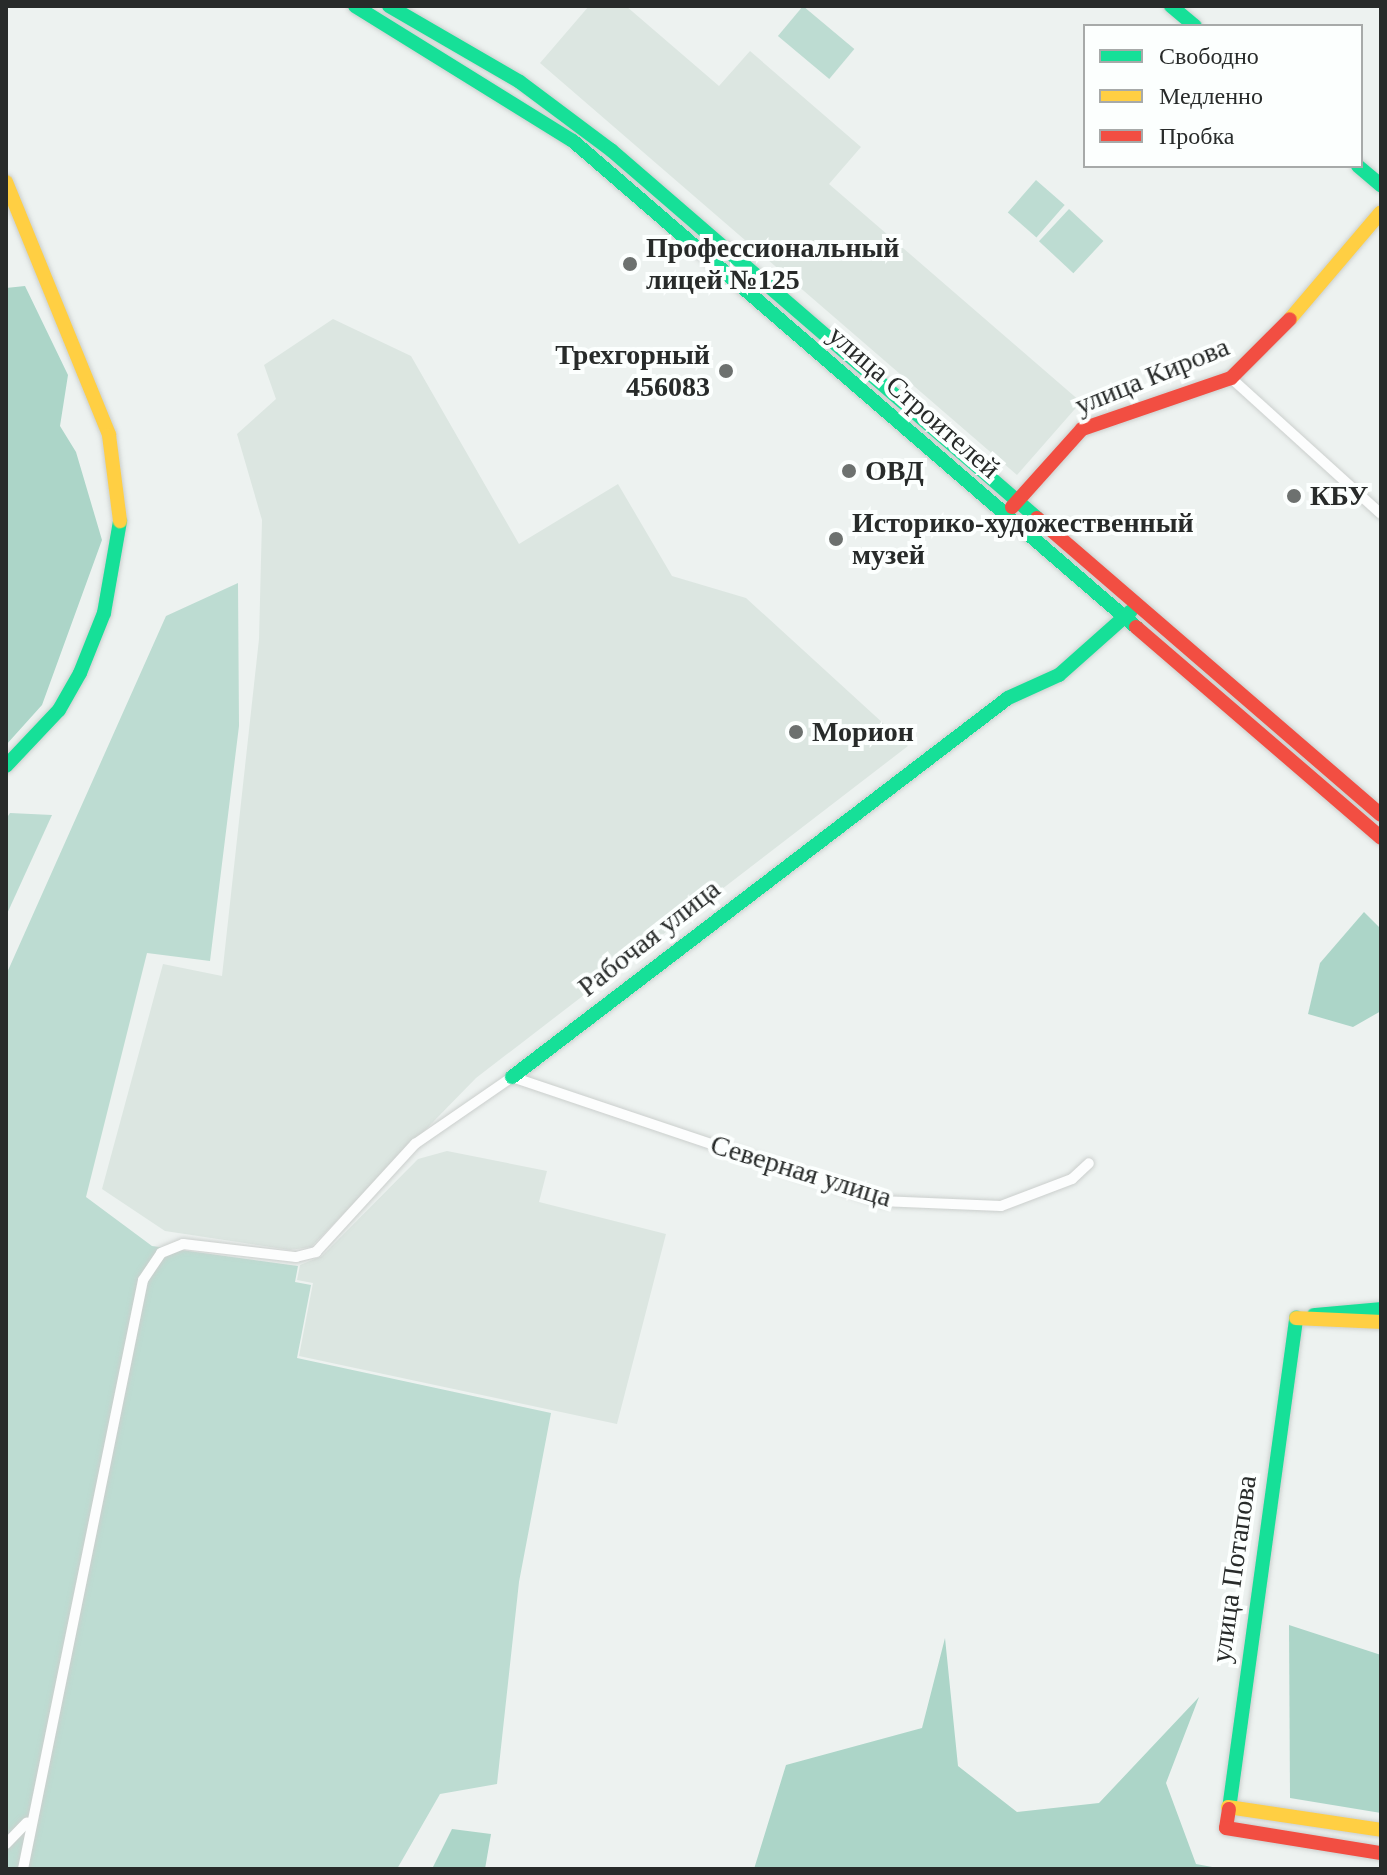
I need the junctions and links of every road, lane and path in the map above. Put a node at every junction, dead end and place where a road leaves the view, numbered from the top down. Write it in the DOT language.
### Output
graph roads {
  1 [pos="355,6"];
  2 [pos="389,6"];
  3 [pos="1171,6"];
  4 [pos="1193,24"];
  5 [pos="1360,168"];
  6 [pos="6,182"];
  7 [pos="1381,185"];
  8 [pos="1381,212"];
  9 [pos="1231,378"];
  10 [pos="1017,502"];
  11 [pos="1381,514"];
  12 [pos="1005,515"];
  13 [pos="1136,604"];
  14 [pos="1125,618"];
  15 [pos="6,766"];
  16 [pos="1380,812"];
  17 [pos="1368,826"];
  18 [pos="1381,838"];
  19 [pos="512,1077"];
  20 [pos="1089,1163"];
  21 [pos="1381,1309"];
  22 [pos="1296,1318"];
  23 [pos="1381,1322"];
  24 [pos="1228,1807"];
  25 [pos="27,1822"];
  26 [pos="1381,1830"];
  27 [pos="6,1844"];
  28 [pos="1381,1853"];
  29 [pos="23,1869"];
  1 -- 12 [label="street, улица Строителей"];
  2 -- 10 [label="street, улица Строителей"];
  3 -- 4 [label="street"];
  5 -- 7 [label="street"];
  6 -- 15 [label="street"];
  8 -- 9 [label="street, улица Кирова"];
  9 -- 10 [label="street, улица Кирова"];
  9 -- 11 [label="street"];
  10 -- 12 [label="street, улица Кирова"];
  10 -- 13 [label="street, улица Строителей"];
  12 -- 14 [label="street, улица Строителей"];
  13 -- 14 [label="street, Рабочая улица"];
  13 -- 16 [label="street, улица Строителей"];
  14 -- 17 [label="street, улица Строителей"];
  14 -- 19 [label="street, Рабочая улица"];
  16 -- 17 [label="street"];
  17 -- 18 [label="street, улица Строителей"];
  19 -- 20 [label="street, Северная улица"];
  19 -- 25 [label="street, Рабочая улица"];
  21 -- 22 [label="street"];
  22 -- 23 [label="street"];
  22 -- 24 [label="street, улица Потапова"];
  24 -- 26 [label="street"];
  24 -- 28 [label="street, улица Потапова"];
  25 -- 27 [label="street"];
  25 -- 29 [label="street"];
}
